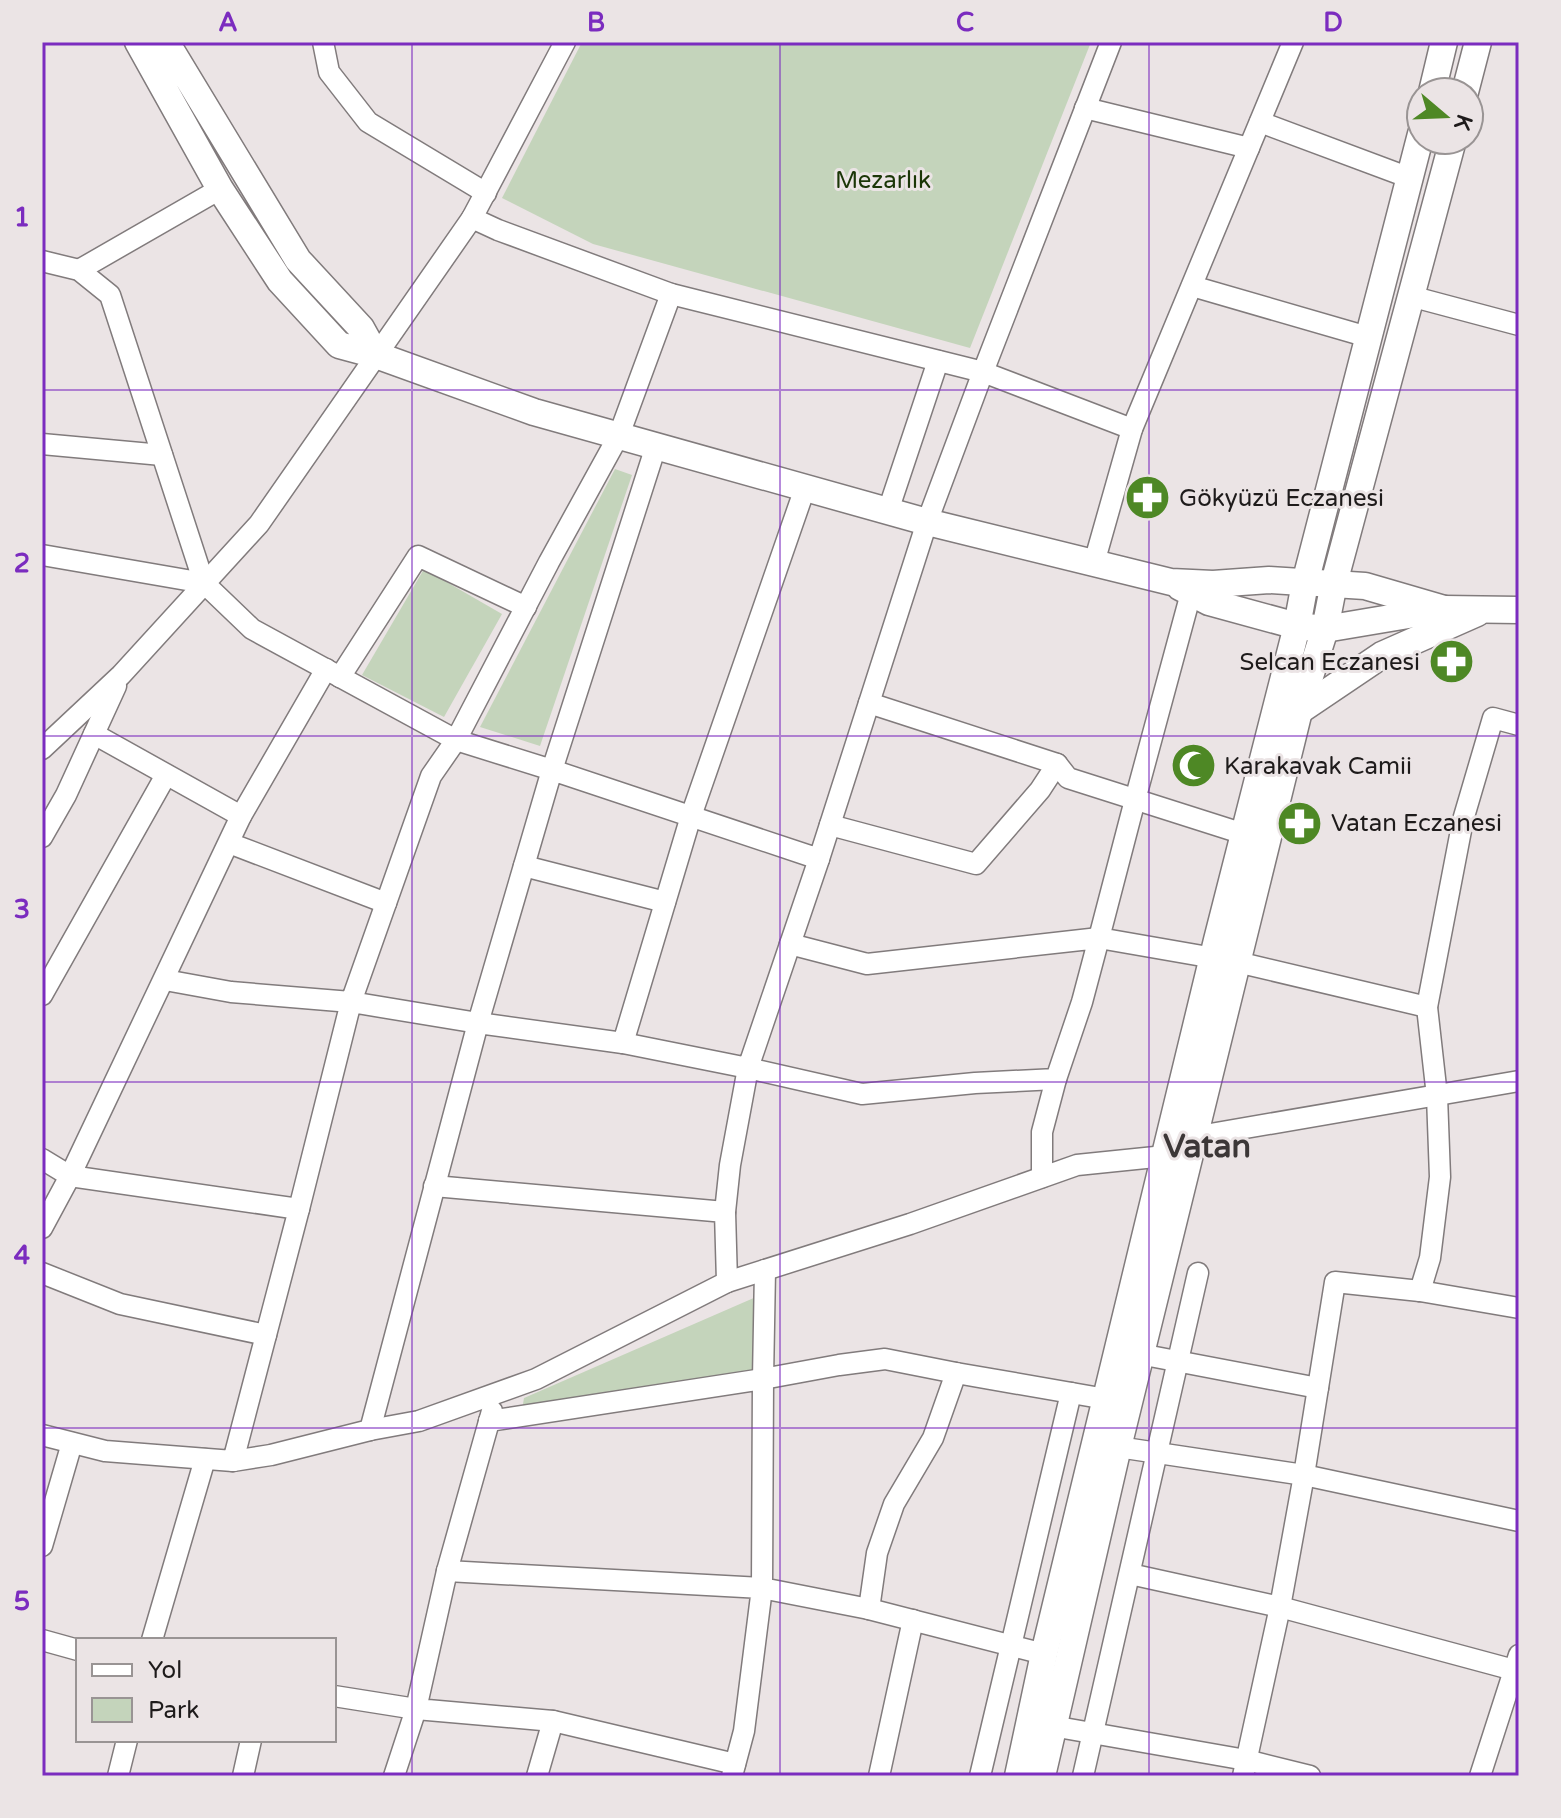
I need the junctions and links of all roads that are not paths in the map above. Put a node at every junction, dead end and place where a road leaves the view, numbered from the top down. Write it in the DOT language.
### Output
graph roads {
  1 [pos="138,42"];
  2 [pos="166,42"];
  3 [pos="323,42"];
  4 [pos="565,42"];
  5 [pos="1111,42"];
  6 [pos="1293,42"];
  7 [pos="1444,42"];
  8 [pos="1478,42"];
  9 [pos="1436,76"];
  10 [pos="1469,76"];
  11 [pos="1085,108"];
  12 [pos="1260,122"];
  13 [pos="1249,148"];
  14 [pos="1416,156"];
  15 [pos="1449,156"];
  16 [pos="1410,178"];
  17 [pos="220,189"];
  18 [pos="486,193"];
  19 [pos="472,218"];
  20 [pos="42,261"];
  21 [pos="79,270"];
  22 [pos="1192,286"];
  23 [pos="671,294"];
  24 [pos="1410,296"];
  25 [pos="1519,325"];
  26 [pos="1368,337"];
  27 [pos="376,355"];
  28 [pos="938,361"];
  29 [pos="983,372"];
  30 [pos="1132,429"];
  31 [pos="619,435"];
  32 [pos="42,444"];
  33 [pos="656,446"];
  34 [pos="162,455"];
  35 [pos="805,488"];
  36 [pos="888,511"];
  37 [pos="927,522"];
  38 [pos="42,555"];
  39 [pos="1094,563"];
  40 [pos="204,583"];
  41 [pos="1305,583"];
  42 [pos="1334,583"];
  43 [pos="1181,588"];
  44 [pos="526,607"];
  45 [pos="1518,608"];
  46 [pos="1444,609"];
  47 [pos="1485,609"];
  48 [pos="1297,626"];
  49 [pos="1325,629"];
  50 [pos="333,673"];
  51 [pos="121,675"];
  52 [pos="869,703"];
  53 [pos="1299,711"];
  54 [pos="1519,725"];
  55 [pos="94,734"];
  56 [pos="456,740"];
  57 [pos="42,749"];
  58 [pos="1057,764"];
  59 [pos="552,770"];
  60 [pos="166,775"];
  61 [pos="1135,800"];
  62 [pos="241,816"];
  63 [pos="691,816"];
  64 [pos="830,825"];
  65 [pos="1244,834"];
  66 [pos="42,837"];
  67 [pos="229,843"];
  68 [pos="819,859"];
  69 [pos="524,866"];
  70 [pos="665,902"];
  71 [pos="386,903"];
  72 [pos="1099,938"];
  73 [pos="790,944"];
  74 [pos="1225,960"];
  75 [pos="165,980"];
  76 [pos="42,995"];
  77 [pos="351,1002"];
  78 [pos="1427,1007"];
  79 [pos="478,1023"];
  80 [pos="623,1043"];
  81 [pos="748,1068"];
  82 [pos="1056,1079"];
  83 [pos="1519,1081"];
  84 [pos="1437,1096"];
  85 [pos="1179,1147"];
  86 [pos="42,1159"];
  87 [pos="70,1176"];
  88 [pos="1042,1177"];
  89 [pos="434,1186"];
  90 [pos="299,1209"];
  91 [pos="725,1212"];
  92 [pos="42,1228"];
  93 [pos="765,1270"];
  94 [pos="42,1273"];
  95 [pos="1198,1273"];
  96 [pos="727,1282"];
  97 [pos="1420,1291"];
  98 [pos="1519,1308"];
  99 [pos="266,1335"];
  100 [pos="1129,1352"];
  101 [pos="1178,1362"];
  102 [pos="956,1373"];
  103 [pos="763,1379"];
  104 [pos="1318,1388"];
  105 [pos="497,1393"];
  106 [pos="1071,1393"];
  107 [pos="1106,1399"];
  108 [pos="489,1421"];
  109 [pos="370,1430"];
  110 [pos="42,1435"];
  111 [pos="72,1443"];
  112 [pos="1118,1447"];
  113 [pos="1157,1453"];
  114 [pos="205,1459"];
  115 [pos="233,1461"];
  116 [pos="1304,1475"];
  117 [pos="1519,1521"];
  118 [pos="42,1546"];
  119 [pos="447,1571"];
  120 [pos="1130,1574"];
  121 [pos="762,1588"];
  122 [pos="1280,1607"];
  123 [pos="869,1609"];
  124 [pos="913,1620"];
  125 [pos="153,1638"];
  126 [pos="42,1640"];
  127 [pos="1011,1646"];
  128 [pos="76,1649"];
  129 [pos="1044,1654"];
  130 [pos="1517,1662"];
  131 [pos="336,1696"];
  132 [pos="416,1709"];
  133 [pos="553,1721"];
  134 [pos="1052,1726"];
  135 [pos="1094,1733"];
  136 [pos="126,1742"];
  137 [pos="251,1742"];
  138 [pos="1244,1768"];
  139 [pos="734,1770"];
  140 [pos="118,1776"];
  141 [pos="243,1776"];
  142 [pos="394,1776"];
  143 [pos="537,1776"];
  144 [pos="879,1776"];
  145 [pos="980,1776"];
  146 [pos="1018,1776"];
  147 [pos="1042,1776"];
  148 [pos="1083,1776"];
  149 [pos="1310,1776"];
  150 [pos="1480,1776"];
  1 -- 17 [label="street"];
  2 -- 27 [label="street"];
  3 -- 18 [label="street"];
  4 -- 18 [label="street"];
  5 -- 11 [label="street"];
  6 -- 12 [label="street"];
  7 -- 9 [label="street"];
  8 -- 10 [label="street"];
  11 -- 13 [label="street"];
  11 -- 29 [label="street"];
  12 -- 13 [label="street"];
  12 -- 16 [label="street"];
  13 -- 22 [label="street"];
  14 -- 16 [label="street"];
  15 -- 24 [label="street"];
  16 -- 26 [label="street"];
  17 -- 21 [label="street"];
  17 -- 27 [label="street"];
  18 -- 19 [label="street"];
  19 -- 23 [label="street"];
  19 -- 27 [label="street"];
  20 -- 21 [label="street"];
  21 -- 34 [label="street"];
  22 -- 26 [label="street"];
  22 -- 30 [label="street"];
  23 -- 28 [label="street"];
  23 -- 31 [label="street"];
  24 -- 25 [label="street"];
  24 -- 42 [label="street"];
  26 -- 41 [label="street"];
  27 -- 31 [label="street"];
  27 -- 40 [label="street"];
  28 -- 29 [label="street"];
  28 -- 36 [label="street"];
  29 -- 30 [label="street"];
  29 -- 37 [label="street"];
  30 -- 39 [label="street"];
  31 -- 33 [label="street"];
  31 -- 44 [label="street"];
  32 -- 34 [label="street"];
  33 -- 35 [label="street"];
  33 -- 59 [label="street"];
  34 -- 40 [label="street"];
  35 -- 36 [label="street"];
  35 -- 63 [label="street"];
  36 -- 37 [label="street"];
  37 -- 39 [label="street"];
  37 -- 52 [label="street"];
  38 -- 40 [label="street"];
  39 -- 43 [label="street"];
  40 -- 50 [label="street"];
  40 -- 51 [label="street"];
  41 -- 42 [label="street"];
  41 -- 43 [label="street"];
  41 -- 48 [label="street"];
  42 -- 46 [label="street"];
  42 -- 49 [label="street"];
  43 -- 48 [label="street"];
  43 -- 61 [label="street"];
  44 -- 50 [label="street"];
  44 -- 56 [label="street"];
  45 -- 47 [label="street"];
  46 -- 47 [label="street"];
  46 -- 49 [label="street"];
  47 -- 53 [label="street"];
  48 -- 49 [label="street"];
  48 -- 65 [label="street"];
  49 -- 53 [label="street"];
  50 -- 56 [label="street"];
  50 -- 62 [label="street"];
  51 -- 55 [label="street"];
  51 -- 57 [label="street"];
  52 -- 58 [label="street"];
  52 -- 64 [label="street"];
  53 -- 74 [label="street"];
  54 -- 78 [label="street"];
  55 -- 60 [label="street"];
  55 -- 66 [label="street"];
  56 -- 59 [label="street"];
  56 -- 71 [label="street"];
  58 -- 61 [label="street"];
  58 -- 64 [label="street"];
  59 -- 63 [label="street"];
  59 -- 69 [label="street"];
  60 -- 62 [label="street"];
  60 -- 76 [label="street"];
  61 -- 65 [label="street"];
  61 -- 72 [label="street"];
  62 -- 67 [label="street"];
  63 -- 68 [label="street"];
  63 -- 70 [label="street"];
  64 -- 68 [label="street"];
  65 -- 74 [label="street"];
  67 -- 71 [label="street"];
  67 -- 75 [label="street"];
  68 -- 73 [label="street"];
  69 -- 70 [label="street"];
  69 -- 79 [label="street"];
  70 -- 80 [label="street"];
  71 -- 77 [label="street"];
  72 -- 73 [label="street"];
  72 -- 74 [label="street"];
  72 -- 82 [label="street"];
  73 -- 81 [label="street"];
  74 -- 78 [label="street"];
  74 -- 85 [label="street"];
  75 -- 77 [label="street"];
  75 -- 87 [label="street"];
  77 -- 79 [label="street"];
  77 -- 90 [label="street"];
  78 -- 84 [label="street"];
  79 -- 80 [label="street"];
  79 -- 89 [label="street"];
  80 -- 81 [label="street"];
  81 -- 82 [label="street"];
  81 -- 91 [label="street"];
  82 -- 88 [label="street"];
  83 -- 84 [label="street"];
  84 -- 85 [label="street"];
  84 -- 97 [label="street"];
  85 -- 88 [label="street"];
  85 -- 100 [label="street"];
  86 -- 87 [label="street"];
  87 -- 90 [label="street"];
  87 -- 92 [label="street"];
  88 -- 93 [label="street"];
  89 -- 91 [label="street"];
  89 -- 109 [label="street"];
  90 -- 99 [label="street"];
  91 -- 96 [label="street"];
  93 -- 96 [label="street"];
  93 -- 103 [label="street"];
  94 -- 99 [label="street"];
  95 -- 101 [label="street"];
  96 -- 105 [label="street"];
  97 -- 98 [label="street"];
  97 -- 104 [label="street"];
  99 -- 115 [label="street"];
  100 -- 101 [label="street"];
  100 -- 107 [label="street"];
  100 -- 112 [label="street"];
  101 -- 104 [label="street"];
  101 -- 113 [label="street"];
  102 -- 103 [label="street"];
  102 -- 106 [label="street"];
  102 -- 123 [label="street"];
  103 -- 108 [label="street"];
  103 -- 121 [label="street"];
  104 -- 116 [label="street"];
  105 -- 108 [label="street"];
  105 -- 109 [label="street"];
  106 -- 107 [label="street"];
  106 -- 127 [label="street"];
  107 -- 129 [label="street"];
  108 -- 119 [label="street"];
  109 -- 115 [label="street"];
  110 -- 111 [label="street"];
  111 -- 114 [label="street"];
  111 -- 118 [label="street"];
  112 -- 113 [label="street"];
  112 -- 134 [label="street"];
  113 -- 116 [label="street"];
  113 -- 120 [label="street"];
  114 -- 115 [label="street"];
  114 -- 125 [label="street"];
  116 -- 117 [label="street"];
  116 -- 122 [label="street"];
  119 -- 121 [label="street"];
  119 -- 132 [label="street"];
  120 -- 122 [label="street"];
  120 -- 135 [label="street"];
  121 -- 123 [label="street"];
  121 -- 139 [label="street"];
  122 -- 130 [label="street"];
  122 -- 138 [label="street"];
  123 -- 124 [label="street"];
  124 -- 127 [label="street"];
  124 -- 144 [label="street"];
  126 -- 128 [label="street"];
  127 -- 129 [label="street"];
  127 -- 145 [label="street"];
  129 -- 146 [label="street"];
  130 -- 150 [label="street"];
  131 -- 132 [label="street"];
  132 -- 133 [label="street"];
  132 -- 142 [label="street"];
  133 -- 139 [label="street"];
  133 -- 143 [label="street"];
  134 -- 135 [label="street"];
  134 -- 147 [label="street"];
  135 -- 138 [label="street"];
  135 -- 148 [label="street"];
  136 -- 140 [label="street"];
  137 -- 141 [label="street"];
  138 -- 149 [label="street"];
}
